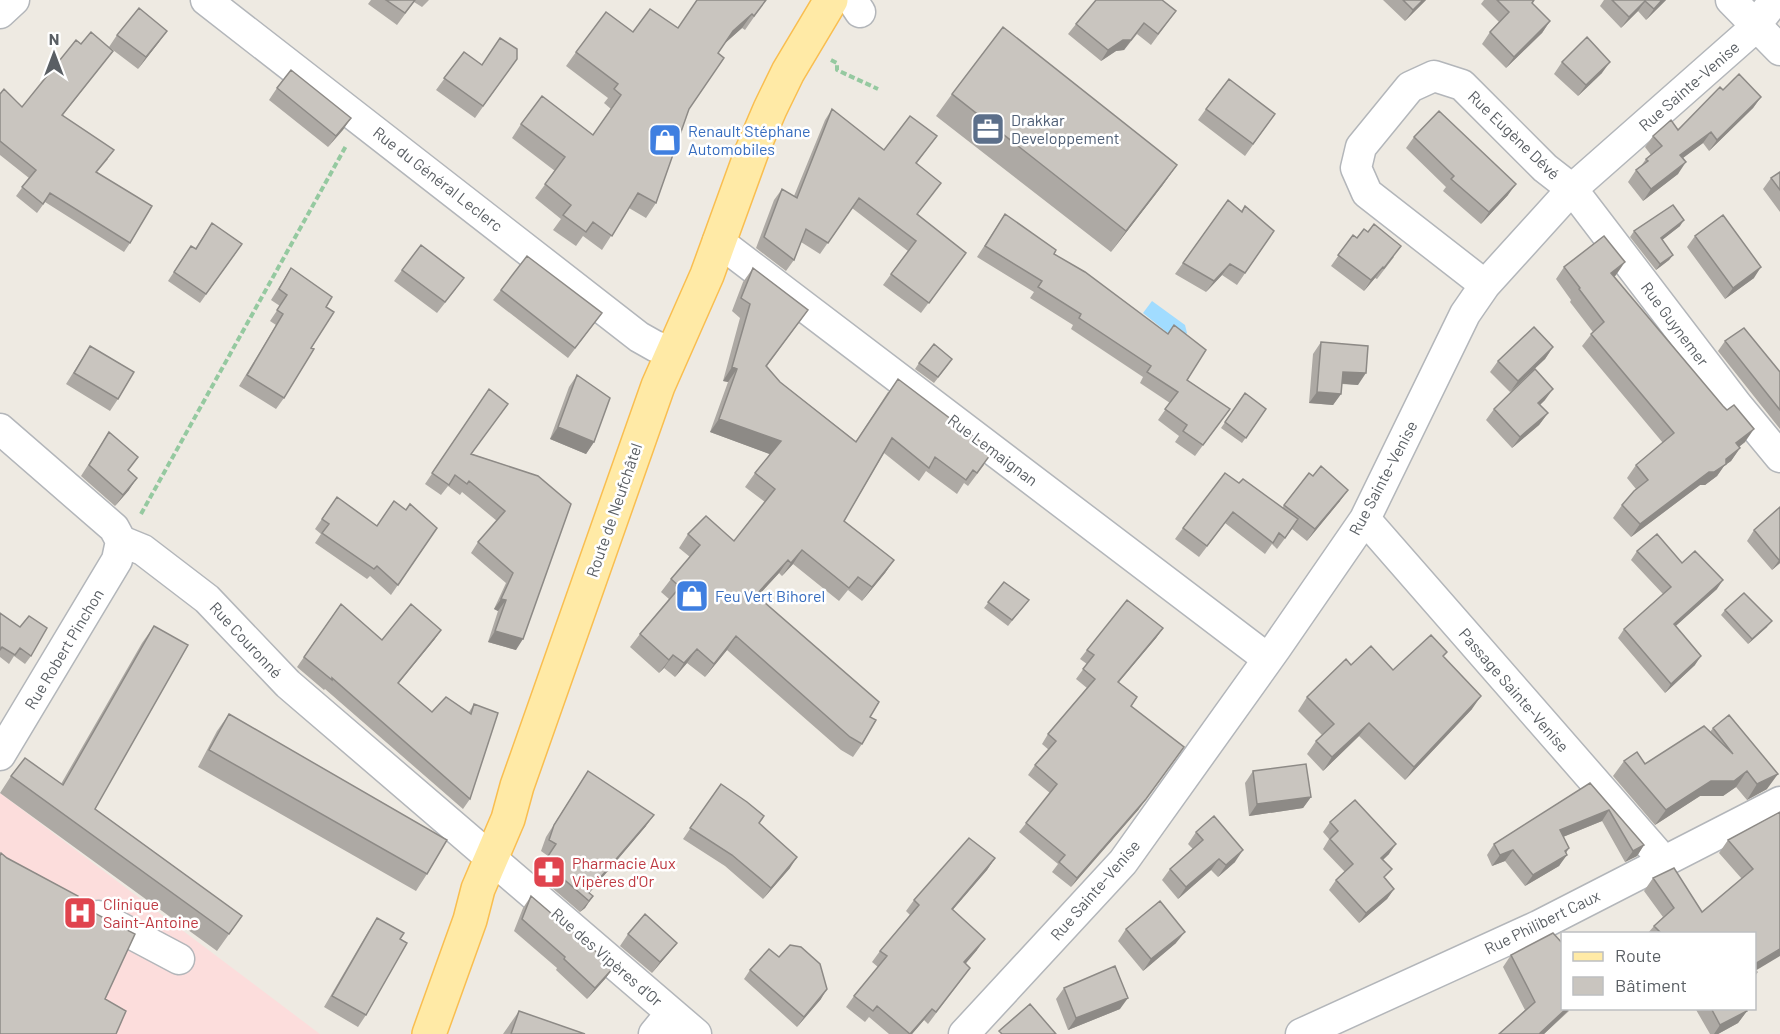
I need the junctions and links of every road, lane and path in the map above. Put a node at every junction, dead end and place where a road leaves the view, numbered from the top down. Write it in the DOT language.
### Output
graph roads {
  1 [pos="14,0"];
  2 [pos="206,0"];
  3 [pos="1731,0"];
  4 [pos="1775,0"];
  5 [pos="848,4"];
  6 [pos="0,13"];
  7 [pos="1756,27"];
  8 [pos="805,44"];
  9 [pos="1780,50"];
  10 [pos="878,89"];
  11 [pos="361,119"];
  12 [pos="1572,189"];
  13 [pos="718,241"];
  14 [pos="1485,285"];
  15 [pos="673,352"];
  16 [pos="0,429"];
  17 [pos="1780,457"];
  18 [pos="1365,519"];
  19 [pos="121,541"];
  20 [pos="1268,659"];
  21 [pos="0,755"];
  22 [pos="1780,802"];
  23 [pos="491,857"];
  24 [pos="1664,861"];
  25 [pos="74,903"];
  26 [pos="179,959"];
  27 [pos="661,1028"];
  28 [pos="429,1034"];
  29 [pos="696,1034"];
  30 [pos="964,1034"];
  31 [pos="1301,1034"];
  1 -- 6 [label="street"];
  2 -- 11 [label="street, Rue du Général Leclerc"];
  3 -- 7 [label="street"];
  4 -- 7 [label="street, Rue Sainte-Venise"];
  5 -- 8 [label="main road, Route de Neufchâtel"];
  7 -- 9 [label="street"];
  7 -- 12 [label="street, Rue Sainte-Venise"];
  8 -- 10 [label="path"];
  8 -- 13 [label="main road, Route de Neufchâtel"];
  11 -- 15 [label="street, Rue du Général Leclerc"];
  11 -- 19 [label="path"];
  12 -- 14 [label="street, Rue Sainte-Venise"];
  12 -- 14 [label="street, Rue Eugène Dévé"];
  12 -- 17 [label="street, Rue Guynemer"];
  13 -- 15 [label="main road, Route de Neufchâtel"];
  13 -- 20 [label="street, Rue Lemaignan"];
  14 -- 18 [label="street, Rue Sainte-Venise"];
  15 -- 23 [label="main road, Route de Neufchâtel"];
  16 -- 19 [label="street, Rue Couronné"];
  18 -- 20 [label="street, Rue Sainte-Venise"];
  18 -- 24 [label="street, Passage Sainte-Venise"];
  19 -- 21 [label="street, Rue Robert Pinchon"];
  19 -- 23 [label="street, Rue Couronné"];
  20 -- 30 [label="street, Rue Sainte-Venise"];
  22 -- 24 [label="street, Rue Philibert Caux"];
  23 -- 27 [label="street, Rue des Vipères d'Or"];
  23 -- 28 [label="main road, Route de Neufchâtel"];
  24 -- 31 [label="street, Rue Philibert Caux"];
  25 -- 26 [label="street"];
  27 -- 29 [label="street, Rue des Vipères d'Or"];
}
